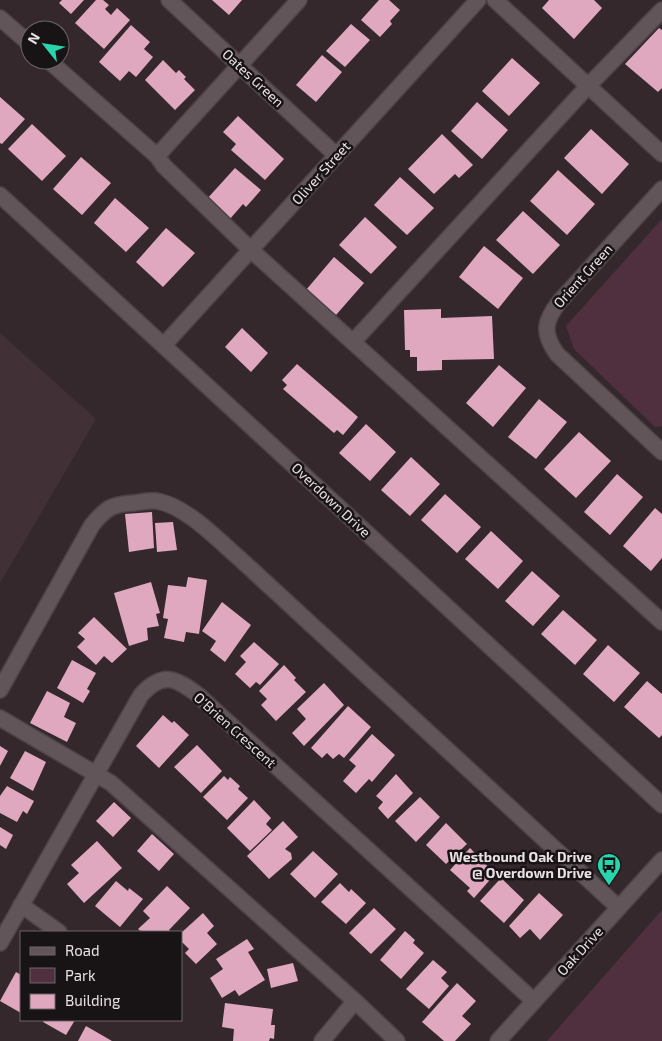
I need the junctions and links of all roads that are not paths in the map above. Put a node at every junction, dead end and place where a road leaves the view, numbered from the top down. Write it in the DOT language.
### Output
graph roads {
  1 [pos="169,0"];
  2 [pos="299,0"];
  3 [pos="478,0"];
  4 [pos="494,0"];
  5 [pos="662,10"];
  6 [pos="0,18"];
  7 [pos="20,35"];
  8 [pos="239,65"];
  9 [pos="59,70"];
  10 [pos="588,86"];
  11 [pos="662,154"];
  12 [pos="157,156"];
  13 [pos="336,156"];
  14 [pos="662,189"];
  15 [pos="0,195"];
  16 [pos="251,250"];
  17 [pos="353,342"];
  18 [pos="164,346"];
  19 [pos="662,452"];
  20 [pos="662,622"];
  21 [pos="0,690"];
  22 [pos="0,718"];
  23 [pos="96,773"];
  24 [pos="662,805"];
  25 [pos="662,860"];
  26 [pos="21,905"];
  27 [pos="619,908"];
  28 [pos="58,931"];
  29 [pos="0,943"];
  30 [pos="355,1001"];
  31 [pos="534,1002"];
  32 [pos="322,1041"];
  33 [pos="397,1041"];
  34 [pos="498,1041"];
  1 -- 8 [label="street, Oates Green"];
  2 -- 8 [label="street"];
  3 -- 13 [label="street, Oliver Street"];
  4 -- 10 [label="street"];
  5 -- 10 [label="street"];
  6 -- 7 [label="street"];
  8 -- 12 [label="street"];
  8 -- 13 [label="street, Oates Green"];
  9 -- 12 [label="street"];
  10 -- 11 [label="street"];
  10 -- 17 [label="street"];
  12 -- 16 [label="street"];
  13 -- 16 [label="street, Oliver Street"];
  14 -- 19 [label="street, Orient Green"];
  15 -- 18 [label="street, Overdown Drive"];
  16 -- 17 [label="street"];
  16 -- 18 [label="street, Oliver Street"];
  17 -- 20 [label="street"];
  18 -- 24 [label="street, Overdown Drive"];
  21 -- 27 [label="street"];
  22 -- 23 [label="street"];
  23 -- 26 [label="street, O'Brien Crescent"];
  23 -- 30 [label="street"];
  23 -- 31 [label="street, O'Brien Crescent"];
  25 -- 27 [label="street, Oak Drive"];
  26 -- 28 [label="street"];
  26 -- 29 [label="street, O'Brien Crescent"];
  27 -- 31 [label="street, Oak Drive"];
  30 -- 32 [label="street"];
  30 -- 33 [label="street"];
  31 -- 34 [label="street, Oak Drive"];
}
